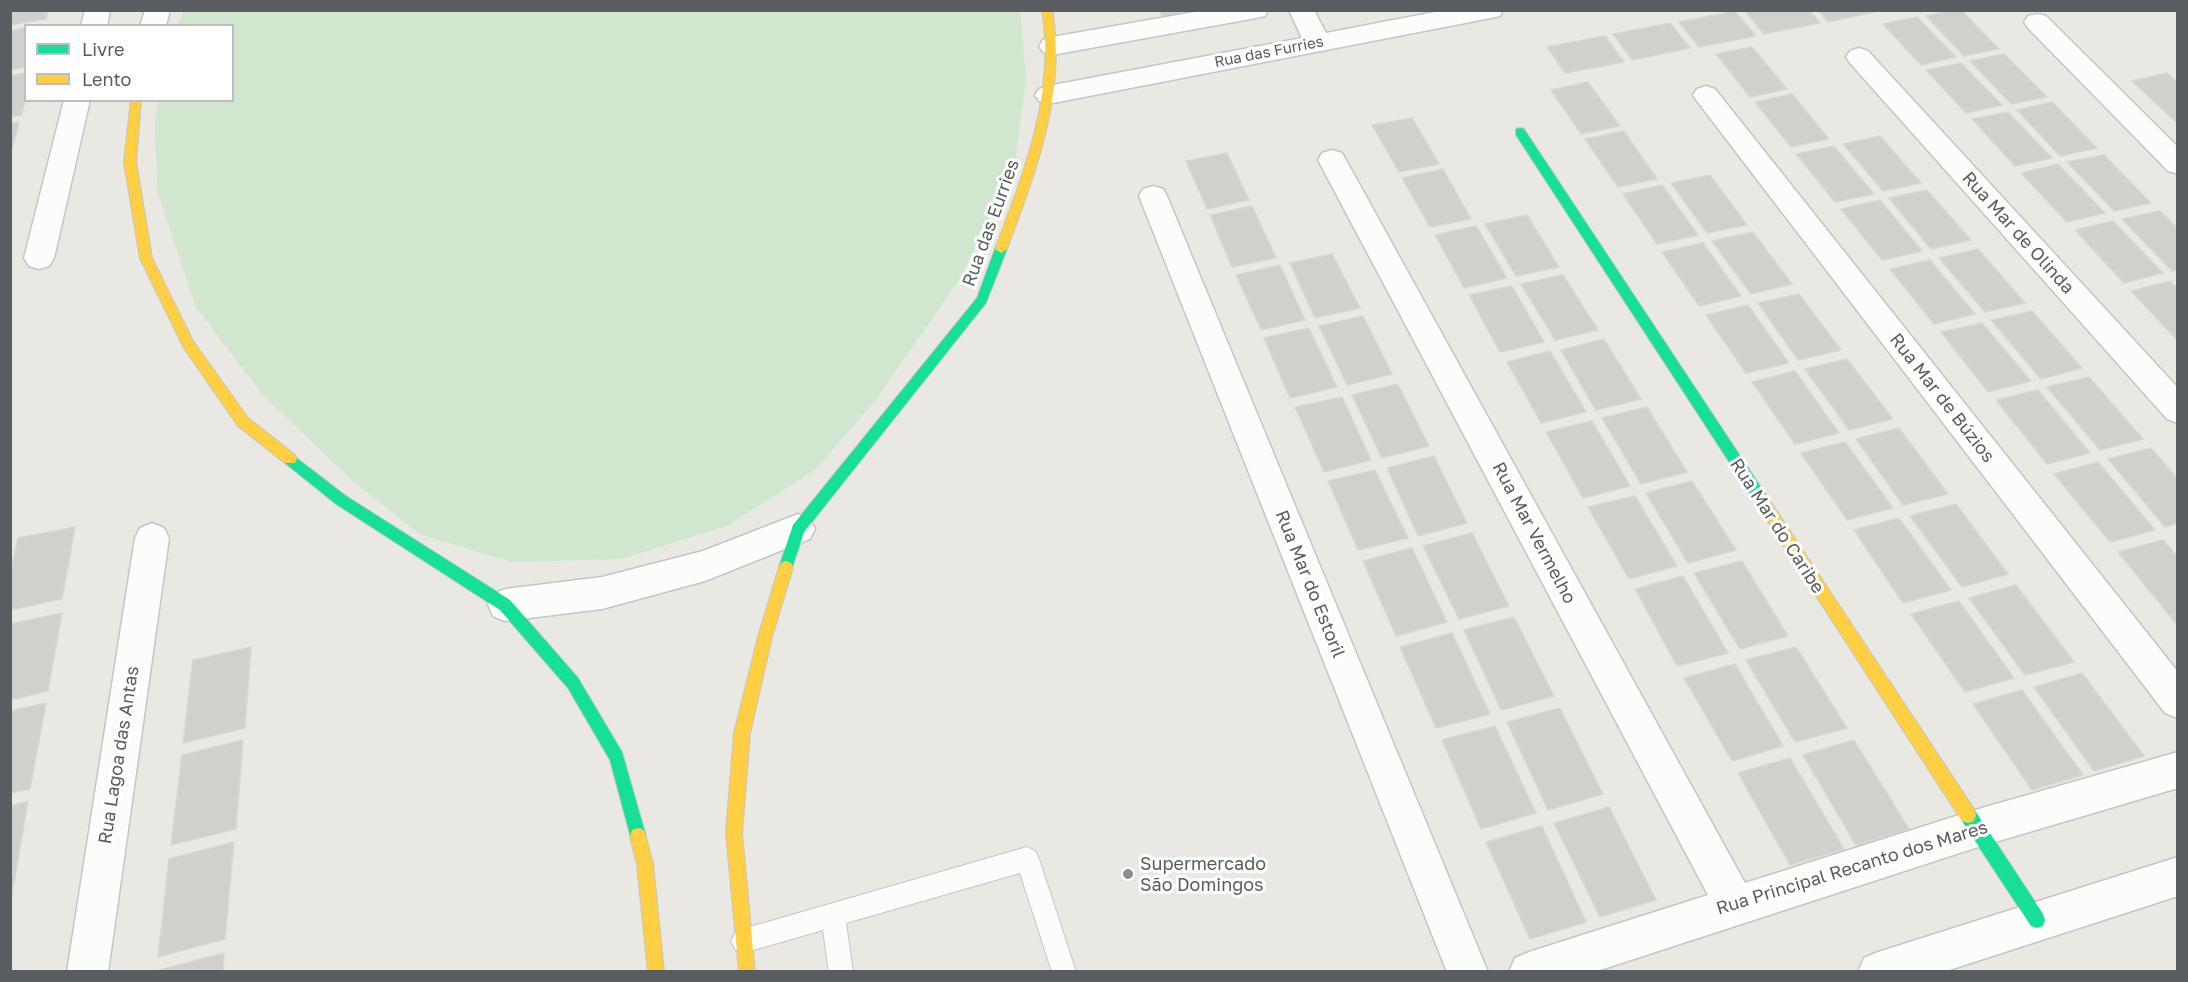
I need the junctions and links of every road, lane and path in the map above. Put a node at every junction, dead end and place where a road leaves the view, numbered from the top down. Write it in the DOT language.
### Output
graph roads {
  1 [pos="1047,10"];
  2 [pos="1112,10"];
  3 [pos="1256,10"];
  4 [pos="1301,10"];
  5 [pos="1491,10"];
  6 [pos="2037,22"];
  7 [pos="1112,36"];
  8 [pos="1318,43"];
  9 [pos="1052,46"];
  10 [pos="1859,57"];
  11 [pos="1048,95"];
  12 [pos="1706,95"];
  13 [pos="76,102"];
  14 [pos="136,102"];
  15 [pos="1520,132"];
  16 [pos="1332,160"];
  17 [pos="2178,164"];
  18 [pos="1153,196"];
  19 [pos="39,258"];
  20 [pos="2178,410"];
  21 [pos="798,528"];
  22 [pos="152,538"];
  23 [pos="505,605"];
  24 [pos="2178,701"];
  25 [pos="2178,770"];
  26 [pos="1975,829"];
  27 [pos="2178,876"];
  28 [pos="1735,905"];
  29 [pos="833,915"];
  30 [pos="2037,920"];
  31 [pos="743,941"];
  32 [pos="87,972"];
  33 [pos="656,972"];
  34 [pos="747,972"];
  35 [pos="841,972"];
  36 [pos="1064,972"];
  37 [pos="1468,972"];
  38 [pos="1528,972"];
  39 [pos="1878,972"];
  1 -- 9 [label="street, Rua das Eurries"];
  2 -- 7 [label="street"];
  3 -- 7 [label="street"];
  4 -- 8 [label="street"];
  5 -- 8 [label="street, Rua das Furries"];
  6 -- 17 [label="street"];
  7 -- 9 [label="street"];
  8 -- 11 [label="street, Rua das Furries"];
  9 -- 11 [label="street, Rua das Eurries"];
  10 -- 20 [label="street, Rua Mar de Olinda"];
  11 -- 21 [label="street, Rua das Eurries"];
  12 -- 24 [label="street, Rua Mar de Búzios"];
  13 -- 19 [label="street"];
  14 -- 23 [label="street"];
  15 -- 26 [label="street, Rua Mar do Caribe"];
  16 -- 28 [label="street, Rua Mar Vermelho"];
  18 -- 37 [label="street, Rua Mar do Estoril"];
  21 -- 23 [label="street"];
  21 -- 31 [label="street"];
  22 -- 32 [label="street, Rua Lagoa das Antas"];
  23 -- 33 [label="street"];
  25 -- 26 [label="street, Rua Principal Recanto dos Mares"];
  26 -- 28 [label="street, Rua Principal Recanto dos Mares"];
  26 -- 30 [label="street, Rua Mar do Caribe"];
  27 -- 30 [label="street"];
  28 -- 38 [label="street, Rua Principal Recanto dos Mares"];
  29 -- 31 [label="lane"];
  29 -- 35 [label="lane"];
  29 -- 36 [label="lane"];
  30 -- 39 [label="street"];
  31 -- 34 [label="street"];
}
